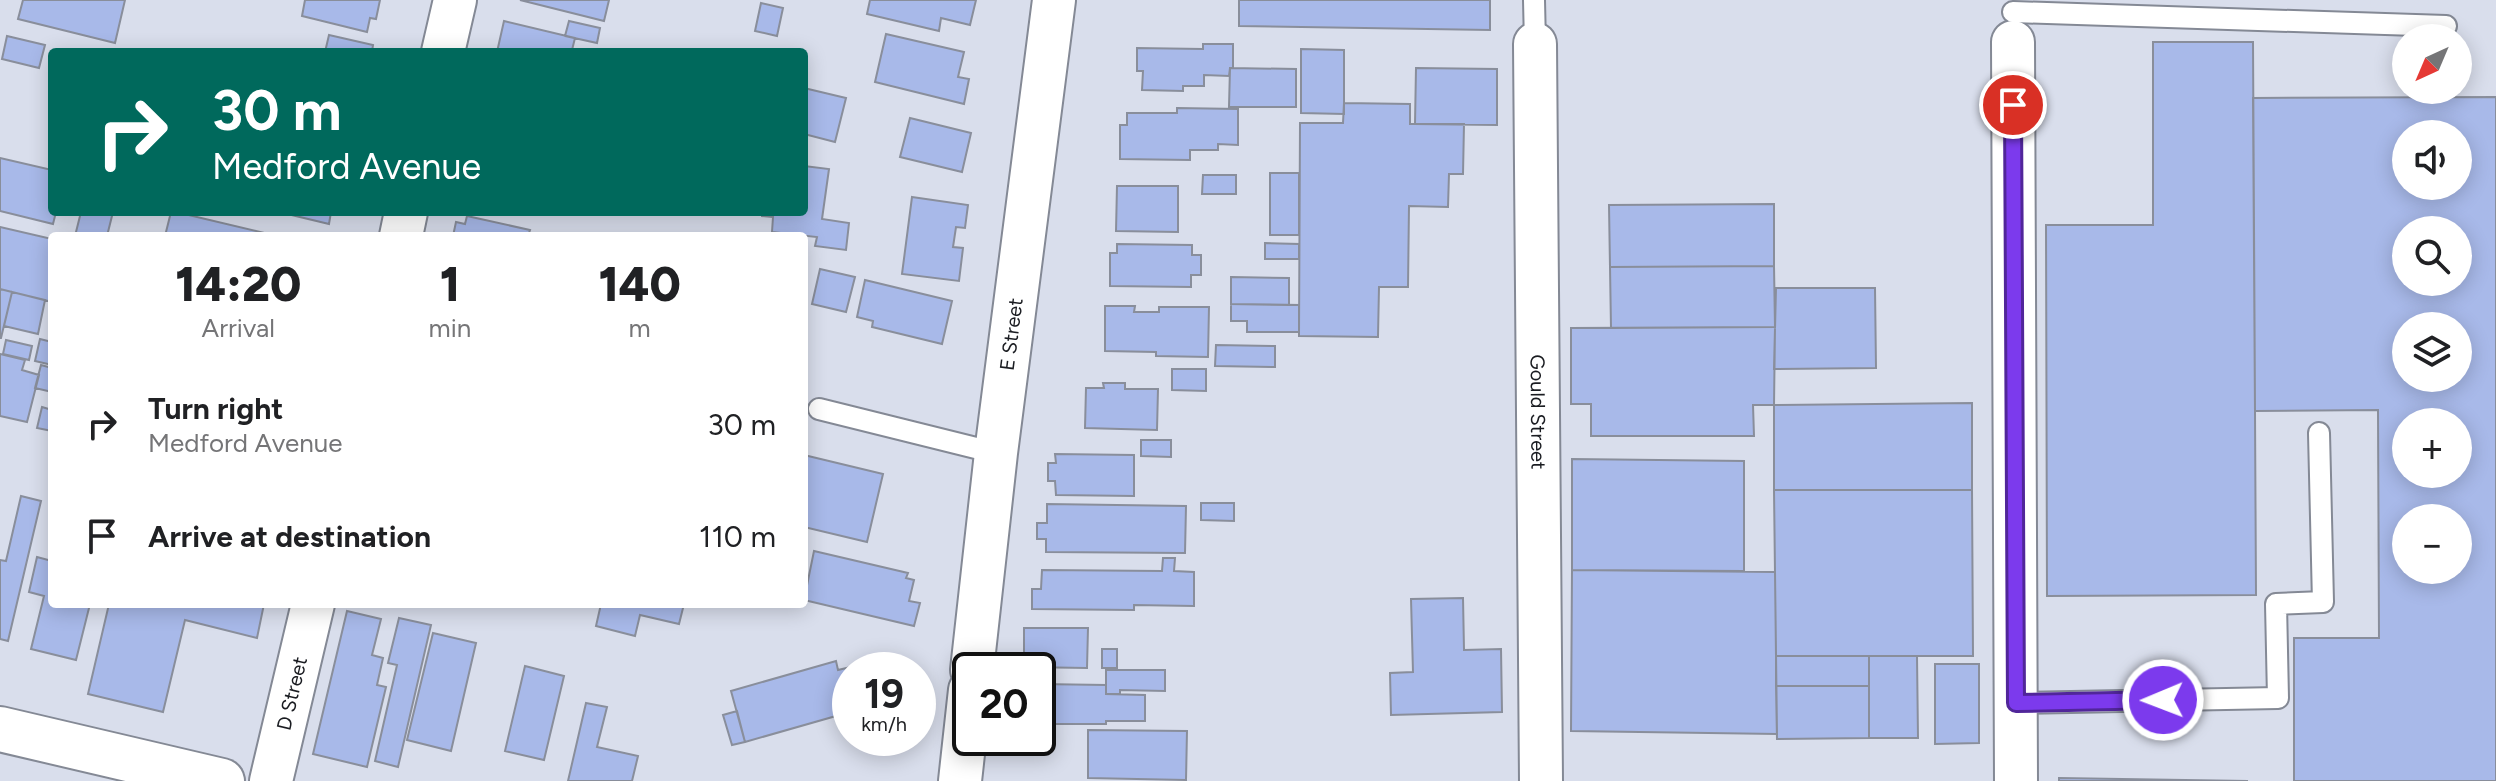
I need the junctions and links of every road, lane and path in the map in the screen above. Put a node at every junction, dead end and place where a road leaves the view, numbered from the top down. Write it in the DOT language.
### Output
graph roads {
  1 [pos="455,0"];
  2 [pos="1054,0"];
  3 [pos="1534,0"];
  4 [pos="2013,18"];
  5 [pos="2392,25"];
  6 [pos="1535,44"];
  7 [pos="444,48"];
  8 [pos="819,409"];
  9 [pos="2319,433"];
  10 [pos="996,453"];
  11 [pos="312,608"];
  12 [pos="974,652"];
  13 [pos="2016,703"];
  14 [pos="0,729"];
  15 [pos="963,756"];
  16 [pos="222,781"];
  17 [pos="271,781"];
  18 [pos="960,781"];
  19 [pos="1541,781"];
  20 [pos="2016,781"];
  1 -- 7 [label="street"];
  2 -- 10 [label="street, E Street"];
  3 -- 6 [label="lane"];
  4 -- 5 [label="lane"];
  4 -- 13 [label="street"];
  6 -- 19 [label="street, Gould Street"];
  8 -- 10 [label="lane"];
  9 -- 13 [label="lane"];
  10 -- 12 [label="street, E Street"];
  11 -- 17 [label="street, D Street"];
  13 -- 20 [label="street"];
  14 -- 16 [label="main road"];
  15 -- 18 [label="street"];
}
